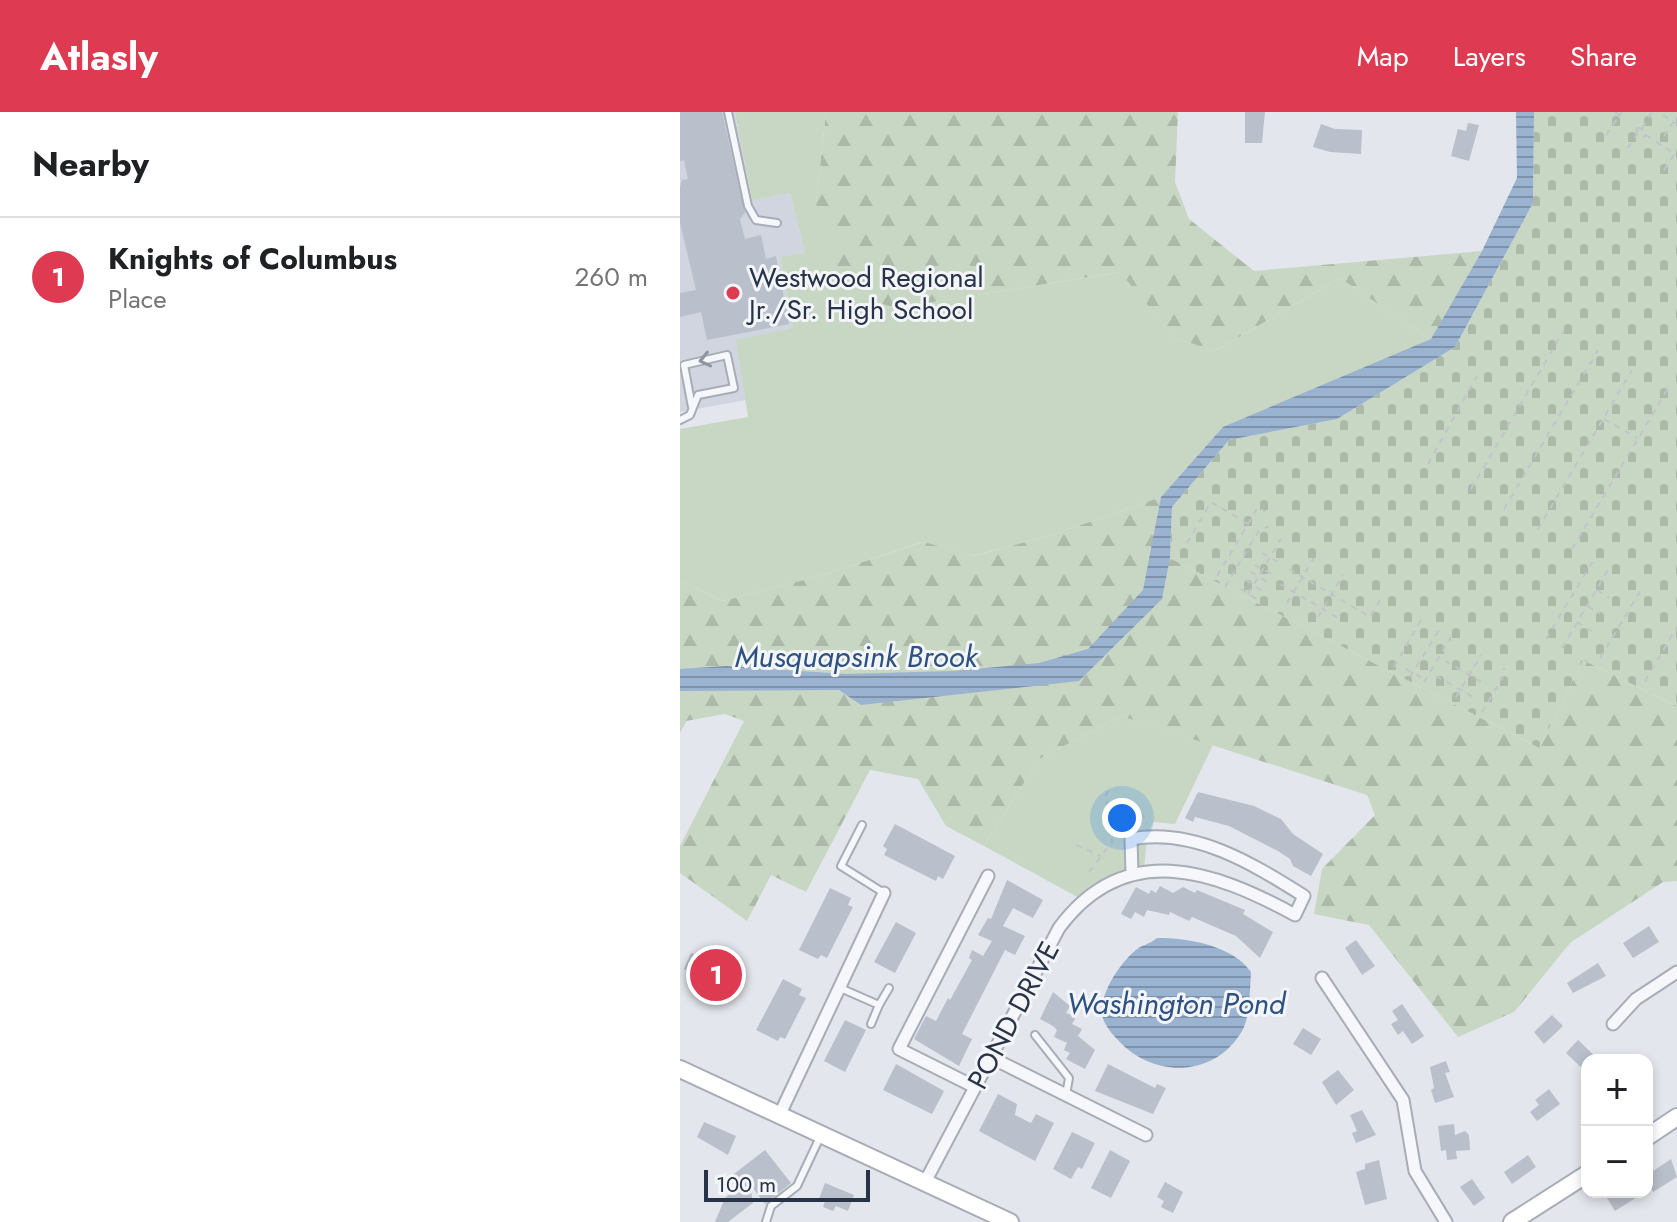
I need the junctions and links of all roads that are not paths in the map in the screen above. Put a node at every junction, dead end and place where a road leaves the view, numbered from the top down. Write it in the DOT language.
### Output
graph roads {
  1 [pos="728,112"];
  2 [pos="777,223"];
  3 [pos="692,407"];
  4 [pos="680,420"];
  5 [pos="862,825"];
  6 [pos="1132,874"];
  7 [pos="988,876"];
  8 [pos="884,893"];
  9 [pos="1677,972"];
  10 [pos="1322,978"];
  11 [pos="838,987"];
  12 [pos="889,988"];
  13 [pos="879,1005"];
  14 [pos="871,1024"];
  15 [pos="1613,1024"];
  16 [pos="1035,1035"];
  17 [pos="990,1057"];
  18 [pos="680,1069"];
  19 [pos="975,1087"];
  20 [pos="1066,1095"];
  21 [pos="779,1116"];
  22 [pos="1677,1117"];
  23 [pos="1653,1133"];
  24 [pos="821,1135"];
  25 [pos="1146,1135"];
  26 [pos="1581,1178"];
  27 [pos="924,1184"];
  28 [pos="766,1222"];
  29 [pos="1010,1222"];
  30 [pos="1446,1222"];
  31 [pos="1512,1222"];
  1 -- 2 [label="lane"];
  3 -- 3 [label="lane, one-way"];
  3 -- 4 [label="lane"];
  5 -- 8 [label="lane"];
  6 -- 6 [label="street, POND DRIVE"];
  6 -- 17 [label="street, POND DRIVE"];
  7 -- 19 [label="street"];
  8 -- 11 [label="street"];
  9 -- 15 [label="street"];
  10 -- 30 [label="street"];
  11 -- 13 [label="lane"];
  11 -- 21 [label="street"];
  12 -- 13 [label="lane"];
  13 -- 14 [label="lane"];
  16 -- 20 [label="lane"];
  17 -- 19 [label="street, POND DRIVE"];
  17 -- 20 [label="street"];
  18 -- 21 [label="main road"];
  19 -- 27 [label="street, POND DRIVE"];
  20 -- 25 [label="street"];
  21 -- 24 [label="main road"];
  22 -- 23 [label="main road"];
  24 -- 27 [label="main road"];
  24 -- 28 [label="lane"];
  26 -- 31 [label="main road"];
  27 -- 29 [label="main road"];
}
